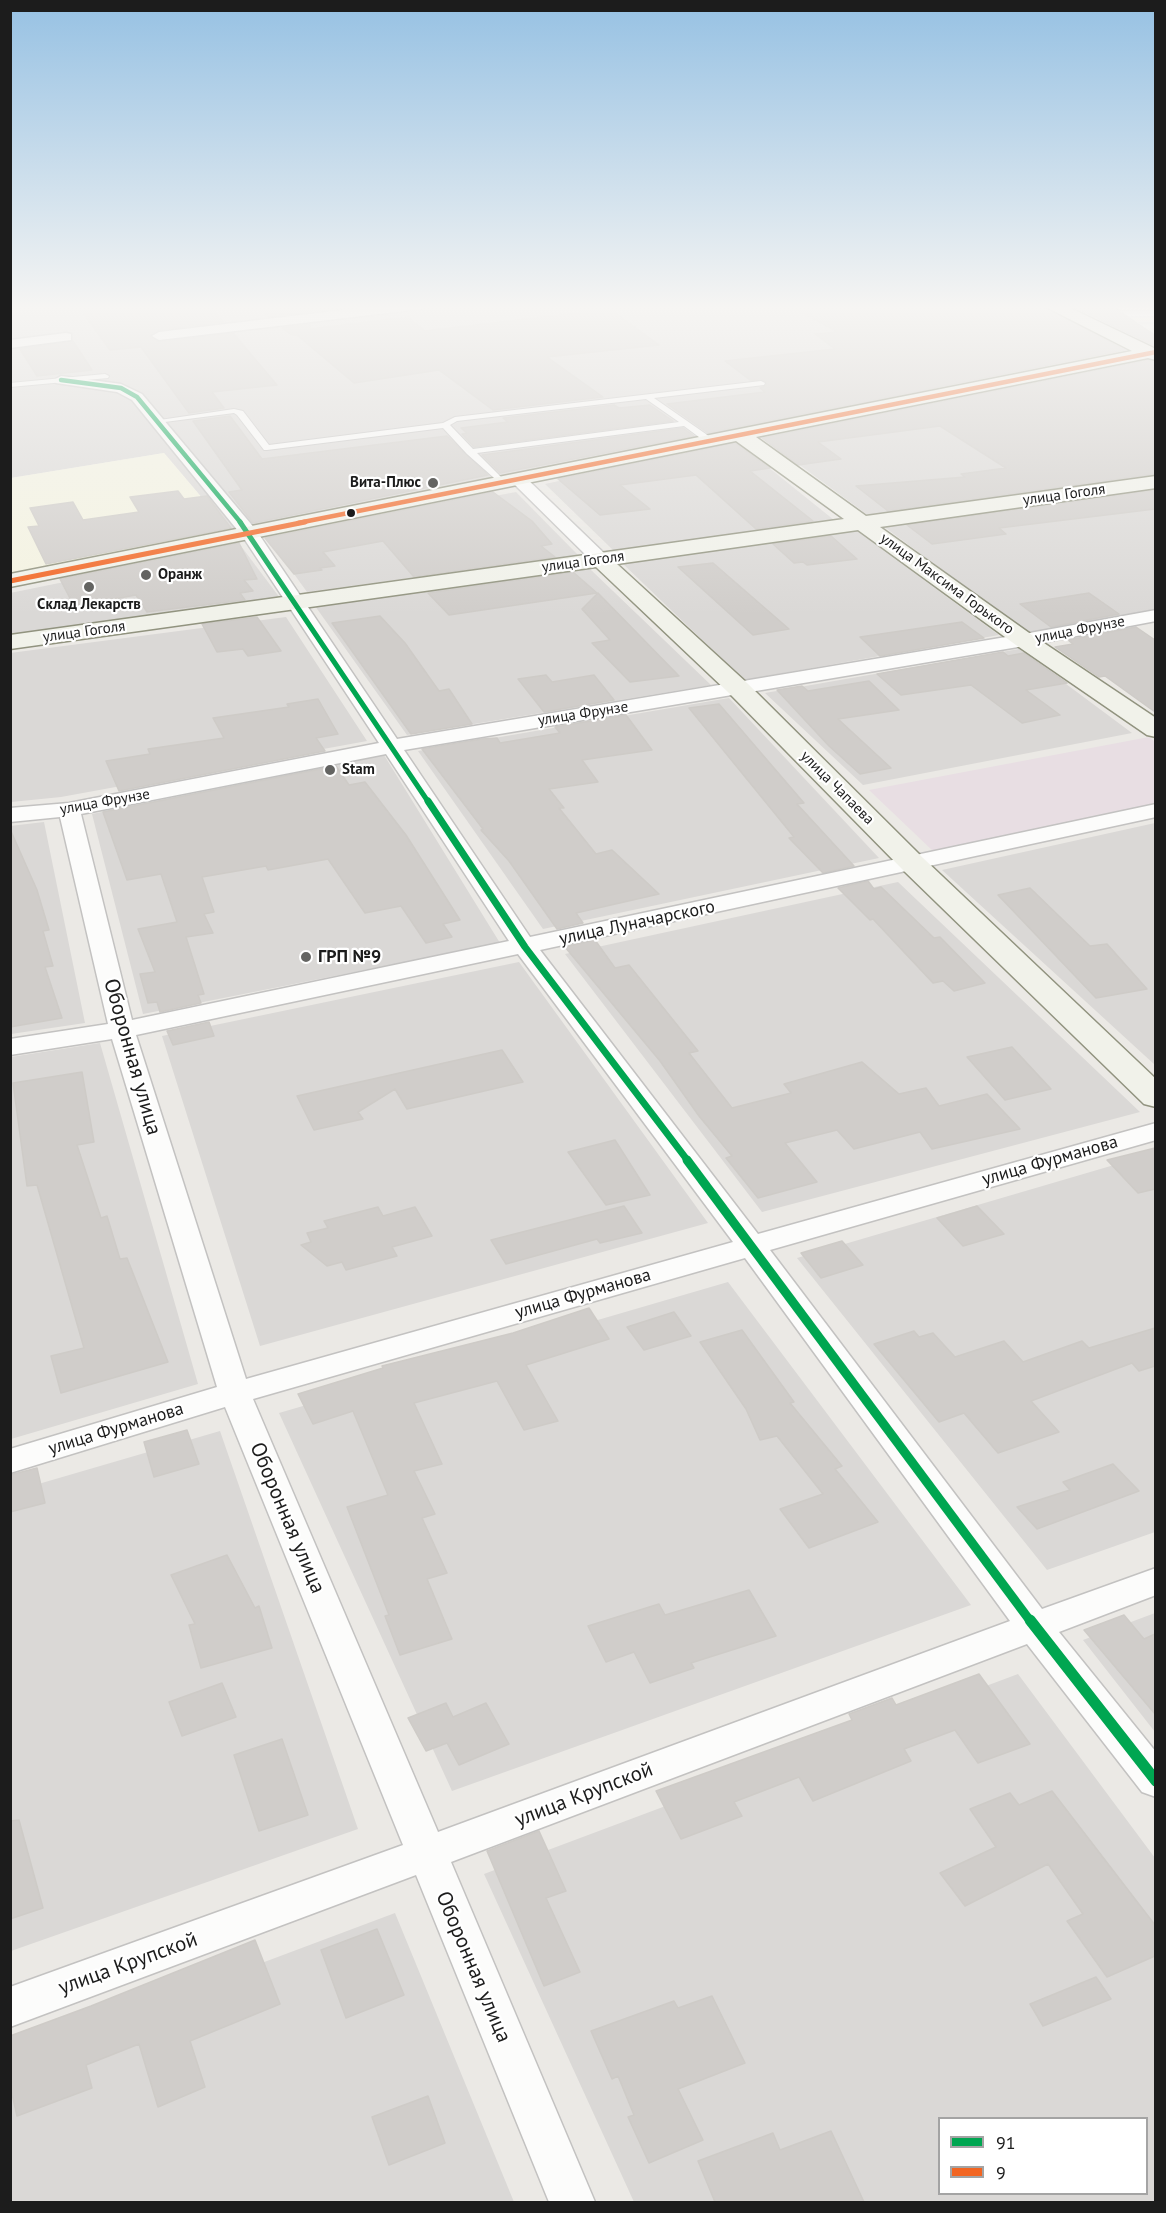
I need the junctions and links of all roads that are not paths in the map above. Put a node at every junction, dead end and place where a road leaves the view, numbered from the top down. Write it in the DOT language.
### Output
graph roads {
  1 [pos="146,408"];
  2 [pos="545,408"];
  3 [pos="663,408"];
  4 [pos="875,408"];
  5 [pos="157,421"];
  6 [pos="684,424"];
  7 [pos="445,425"];
  8 [pos="740,435"];
  9 [pos="710,441"];
  10 [pos="470,452"];
  11 [pos="511,481"];
  12 [pos="1155,482"];
  13 [pos="862,523"];
  14 [pos="250,534"];
  15 [pos="600,559"];
  16 [pos="10,581"];
  17 [pos="295,603"];
  18 [pos="1155,615"];
  19 [pos="1024,640"];
  20 [pos="10,642"];
  21 [pos="738,688"];
  22 [pos="1155,730"];
  23 [pos="393,746"];
  24 [pos="69,810"];
  25 [pos="1155,810"];
  26 [pos="10,815"];
  27 [pos="913,864"];
  28 [pos="525,947"];
  29 [pos="122,1030"];
  30 [pos="10,1047"];
  31 [pos="1155,1097"];
  32 [pos="1155,1131"];
  33 [pos="751,1247"];
  34 [pos="235,1393"];
  35 [pos="10,1461"];
  36 [pos="1155,1581"];
  37 [pos="1034,1626"];
  38 [pos="1155,1781"];
  39 [pos="426,1854"];
  40 [pos="10,2007"];
  41 [pos="572,2202"];
  1 -- 5 [label="street"];
  2 -- 7 [label="lane"];
  3 -- 6 [label="lane"];
  4 -- 8 [label="street"];
  5 -- 7 [label="lane"];
  5 -- 14 [label="street"];
  6 -- 9 [label="lane"];
  6 -- 10 [label="lane"];
  7 -- 10 [label="lane"];
  8 -- 9 [label="street"];
  8 -- 13 [label="street, улица Максима Горького"];
  9 -- 11 [label="street"];
  10 -- 11 [label="lane"];
  11 -- 14 [label="street"];
  11 -- 15 [label="street, улица Чапаева"];
  12 -- 13 [label="street, улица Гоголя"];
  13 -- 15 [label="street, улица Гоголя"];
  13 -- 19 [label="street, улица Максима Горького"];
  14 -- 16 [label="street"];
  14 -- 17 [label="street"];
  15 -- 17 [label="street, улица Гоголя"];
  15 -- 21 [label="street, улица Чапаева"];
  17 -- 20 [label="street, улица Гоголя"];
  17 -- 23 [label="street"];
  18 -- 19 [label="street, улица Фрунзе"];
  19 -- 21 [label="street, улица Фрунзе"];
  19 -- 22 [label="street, улица Максима Горького"];
  21 -- 23 [label="street, улица Фрунзе"];
  21 -- 27 [label="street, улица Чапаева"];
  23 -- 24 [label="street, улица Фрунзе"];
  23 -- 28 [label="street"];
  24 -- 26 [label="street, улица Фрунзе"];
  24 -- 29 [label="street, Оборонная улица"];
  25 -- 27 [label="street, улица Луначарского"];
  27 -- 28 [label="street, улица Луначарского"];
  27 -- 31 [label="street, улица Чапаева"];
  28 -- 29 [label="street, улица Луначарского"];
  28 -- 33 [label="street"];
  29 -- 30 [label="street, улица Луначарского"];
  29 -- 34 [label="street, Оборонная улица"];
  32 -- 33 [label="street, улица Фурманова"];
  33 -- 34 [label="street, улица Фурманова"];
  33 -- 37 [label="street"];
  34 -- 35 [label="street, улица Фурманова"];
  34 -- 39 [label="street, Оборонная улица"];
  36 -- 37 [label="street, улица Крупской"];
  37 -- 38 [label="street"];
  37 -- 39 [label="street, улица Крупской"];
  39 -- 40 [label="street, улица Крупской"];
  39 -- 41 [label="street, Оборонная улица"];
}
